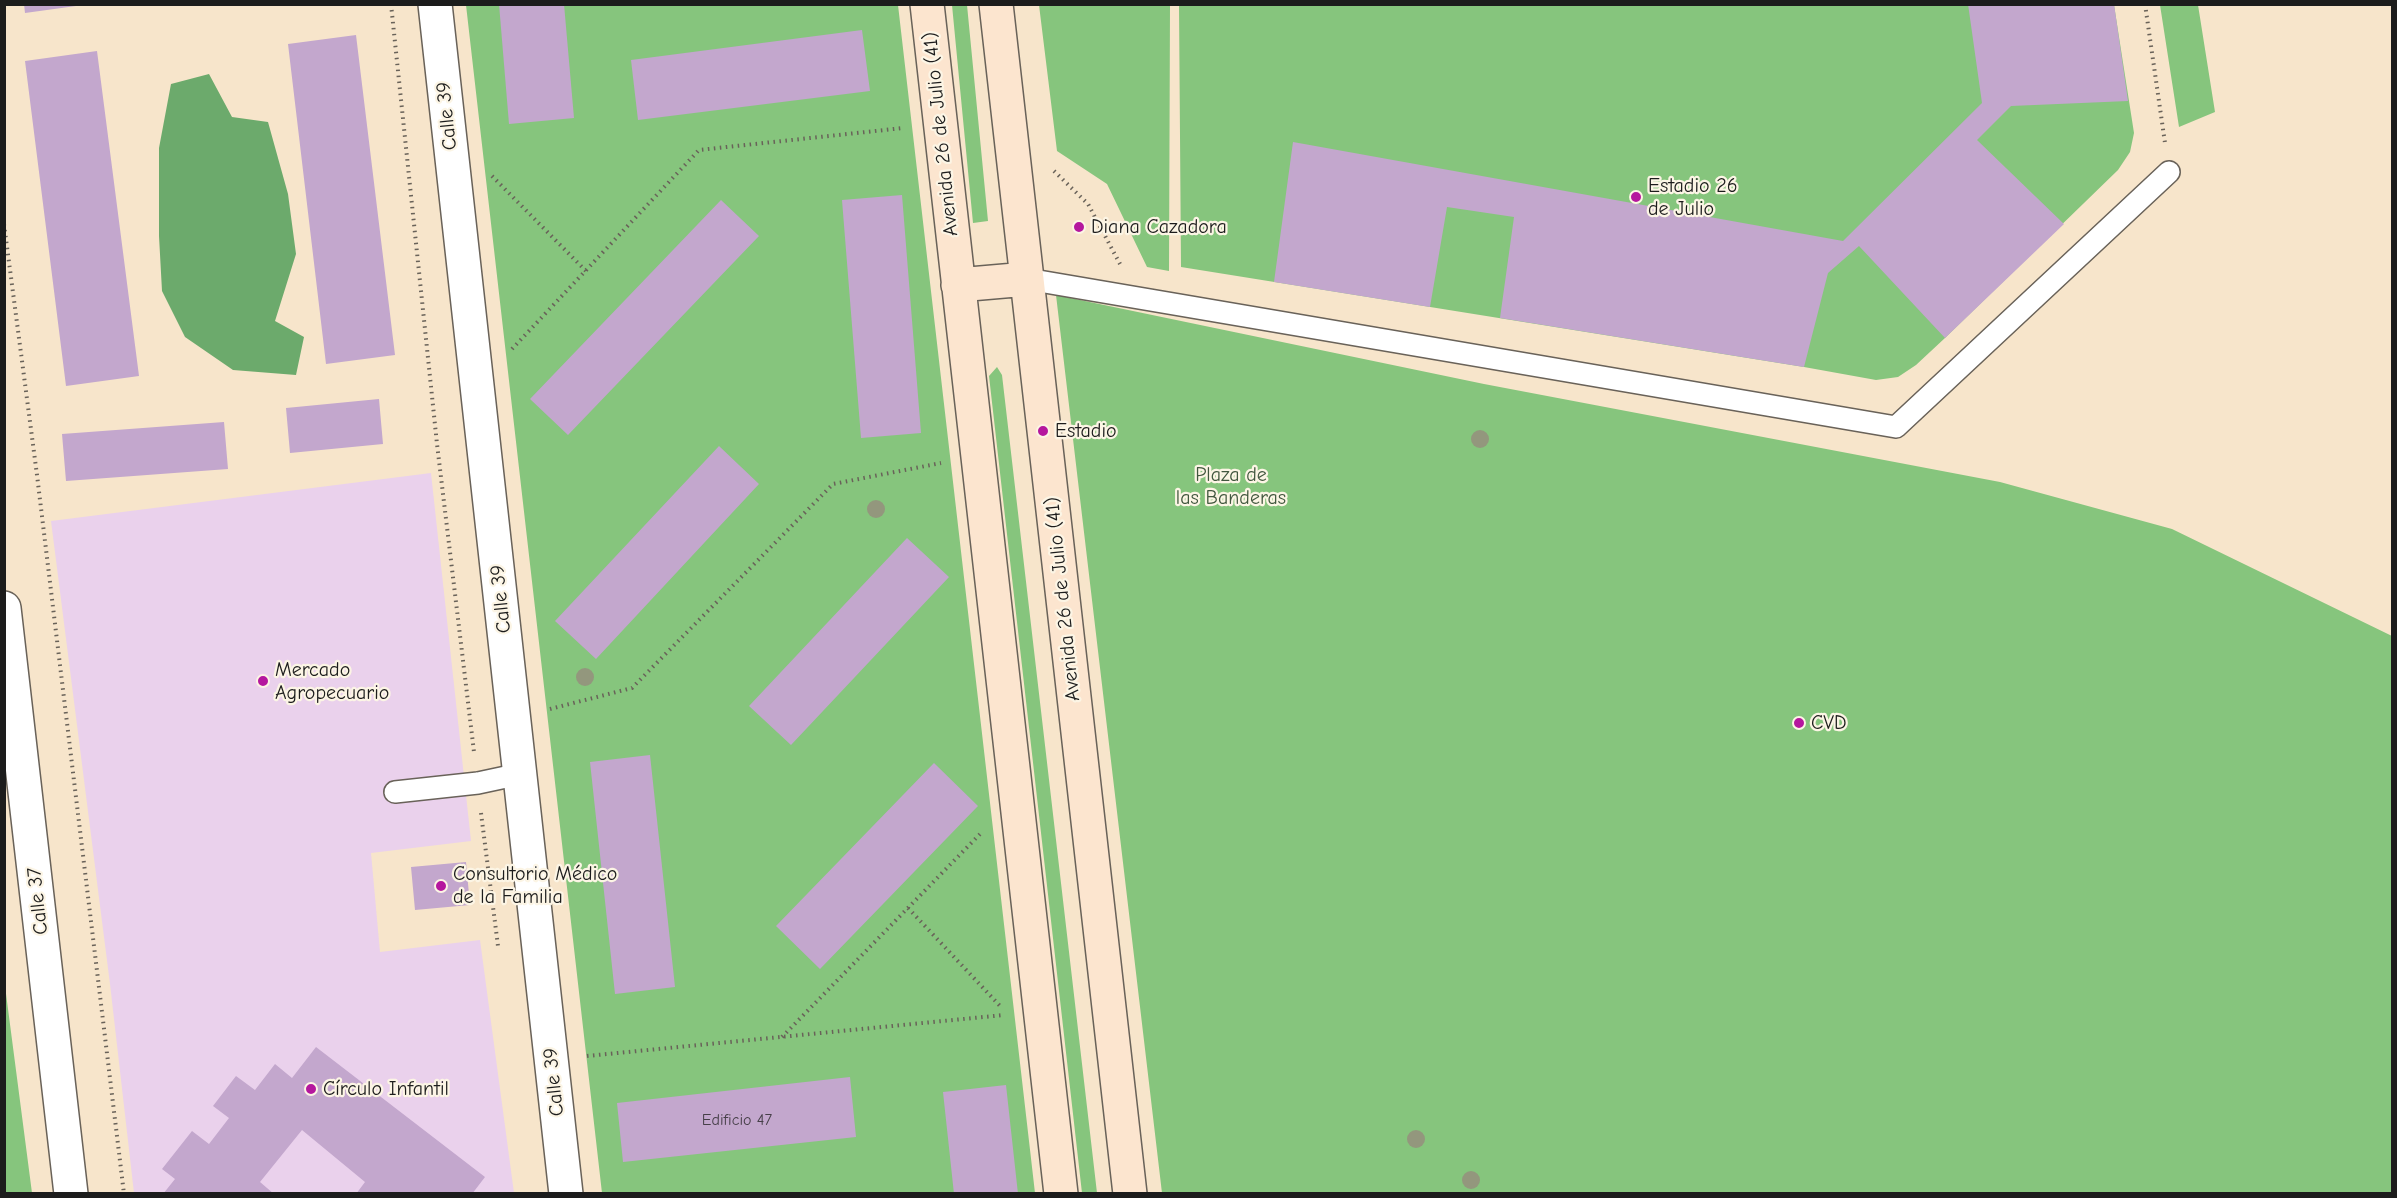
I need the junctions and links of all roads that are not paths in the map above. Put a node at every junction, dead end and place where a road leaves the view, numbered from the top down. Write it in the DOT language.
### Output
graph roads {
  1 [pos="435,4"];
  2 [pos="927,4"];
  3 [pos="996,4"];
  4 [pos="2169,172"];
  5 [pos="1027,279"];
  6 [pos="958,285"];
  7 [pos="4,608"];
  8 [pos="520,774"];
  9 [pos="395,792"];
  10 [pos="70,1194"];
  11 [pos="566,1194"];
  12 [pos="1061,1194"];
  13 [pos="1130,1194"];
  1 -- 8 [label="street, Calle 39"];
  2 -- 6 [label="main road, Avenida 26 de Julio (41)"];
  3 -- 5 [label="main road, Avenida 26 de Julio (41)"];
  4 -- 5 [label="lane"];
  5 -- 6 [label="main road"];
  5 -- 13 [label="main road, Avenida 26 de Julio (41)"];
  6 -- 12 [label="main road, Avenida 26 de Julio (41)"];
  7 -- 10 [label="street, Calle 37"];
  8 -- 9 [label="lane"];
  8 -- 11 [label="street, Calle 39"];
}
